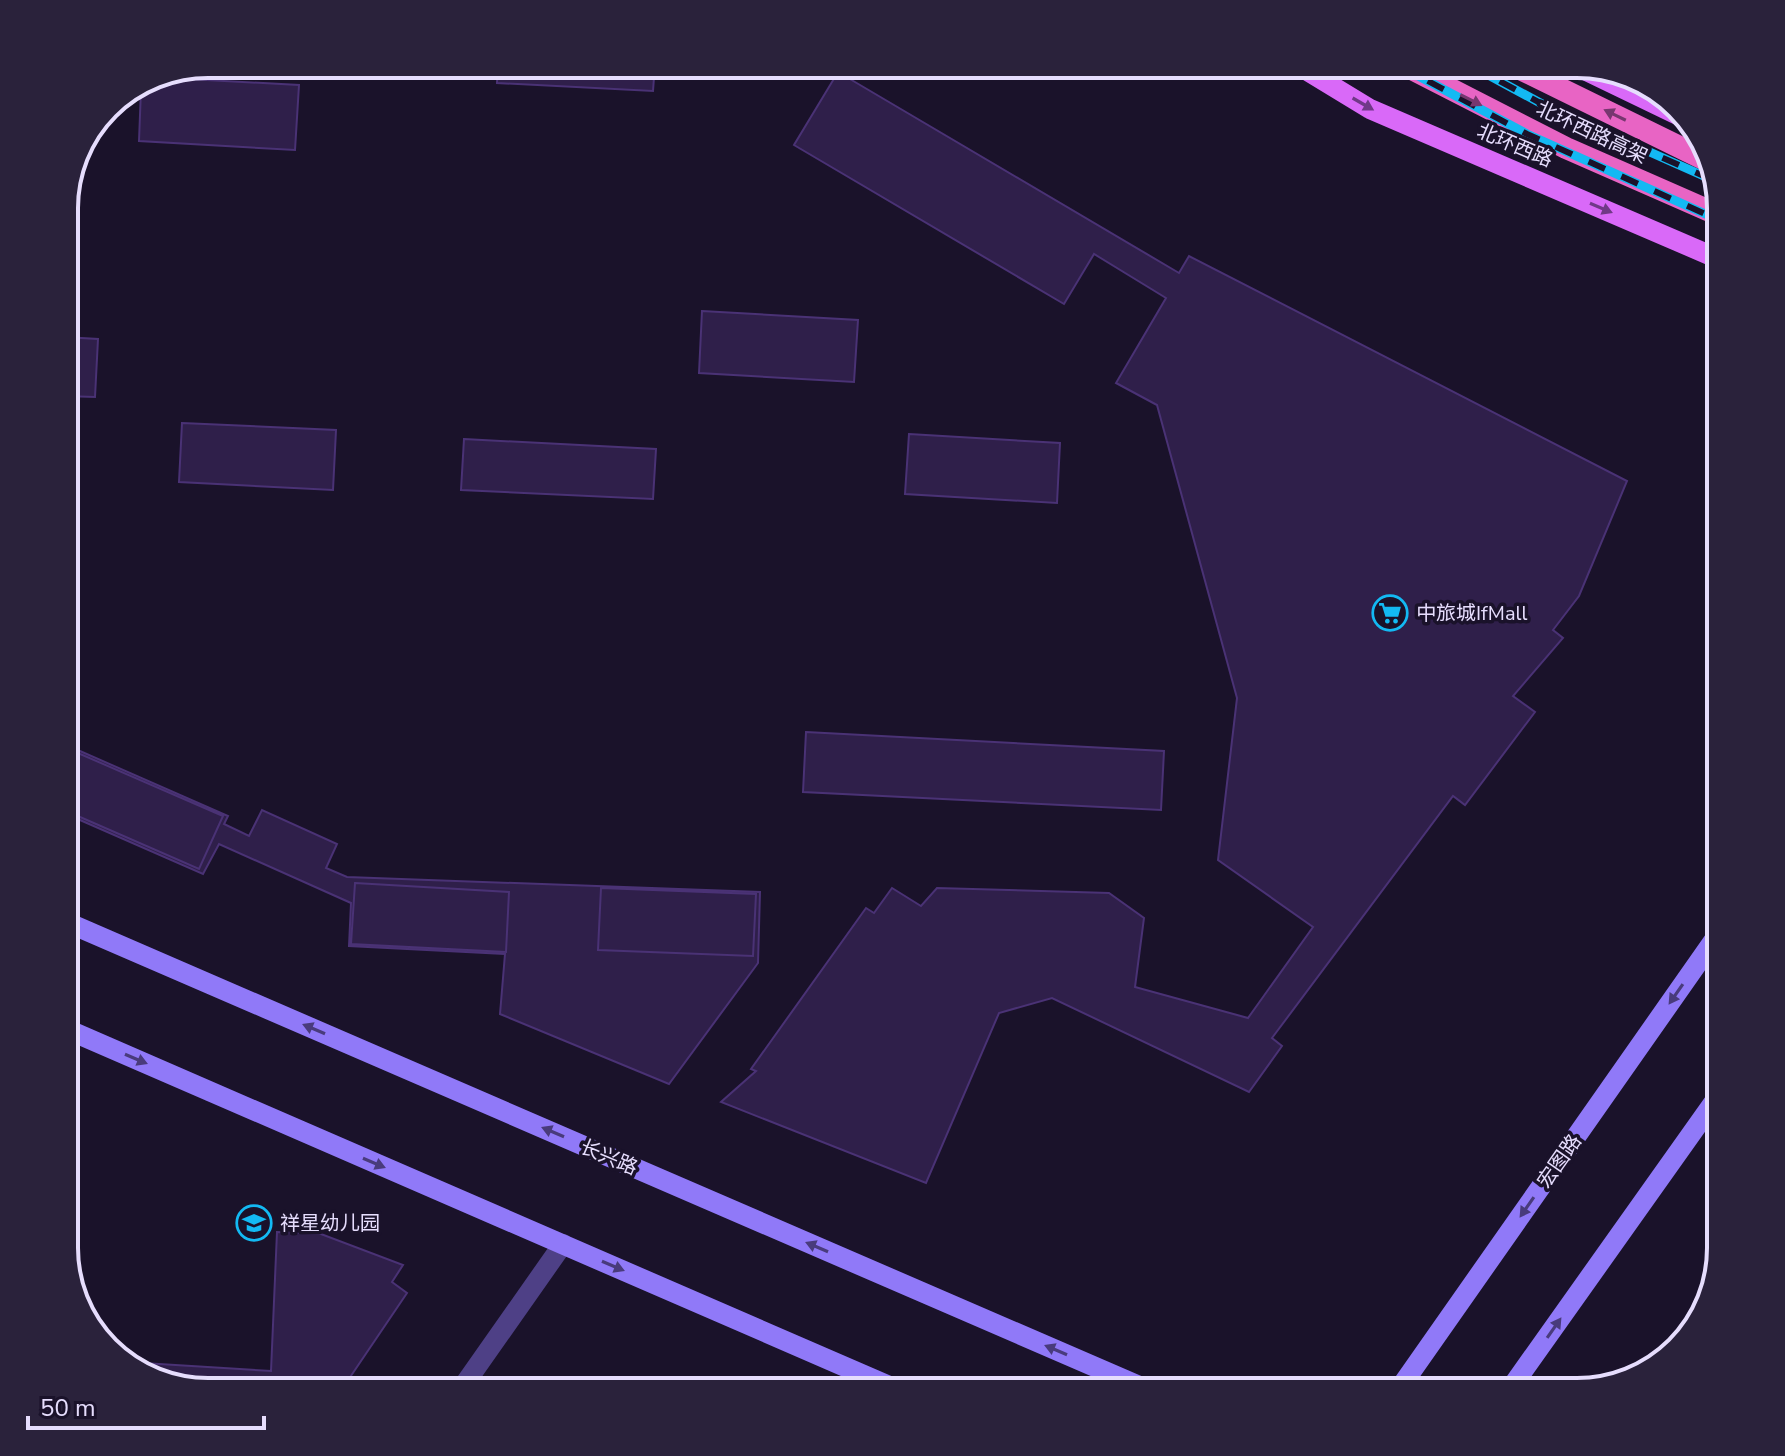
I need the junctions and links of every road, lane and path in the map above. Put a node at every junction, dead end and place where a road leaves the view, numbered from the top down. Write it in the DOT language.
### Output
graph roads {
  1 [pos="1319,78"];
  2 [pos="1429,78"];
  3 [pos="1539,78"];
  4 [pos="1612,83"];
  5 [pos="1654,104"];
  6 [pos="1696,155"];
  7 [pos="1707,210"];
  8 [pos="1707,254"];
  9 [pos="78,927"];
  10 [pos="1707,950"];
  11 [pos="78,1034"];
  12 [pos="1707,1112"];
  13 [pos="563,1244"];
  14 [pos="469,1378"];
  15 [pos="871,1378"];
  16 [pos="1121,1378"];
  17 [pos="1407,1378"];
  18 [pos="1518,1378"];
  1 -- 8 [label="main road, 北环西路, one-way"];
  2 -- 7 [label="highway, 北环西路高架, one-way"];
  6 -- 3 [label="highway, 北环西路高架, one-way"];
  4 -- 5 [label="main road"];
  16 -- 9 [label="main road, 长兴路, one-way"];
  10 -- 17 [label="main road, 宏图路, one-way"];
  11 -- 13 [label="main road, one-way"];
  18 -- 12 [label="main road, one-way"];
  13 -- 14 [label="street"];
  13 -- 15 [label="main road, one-way"];
}
